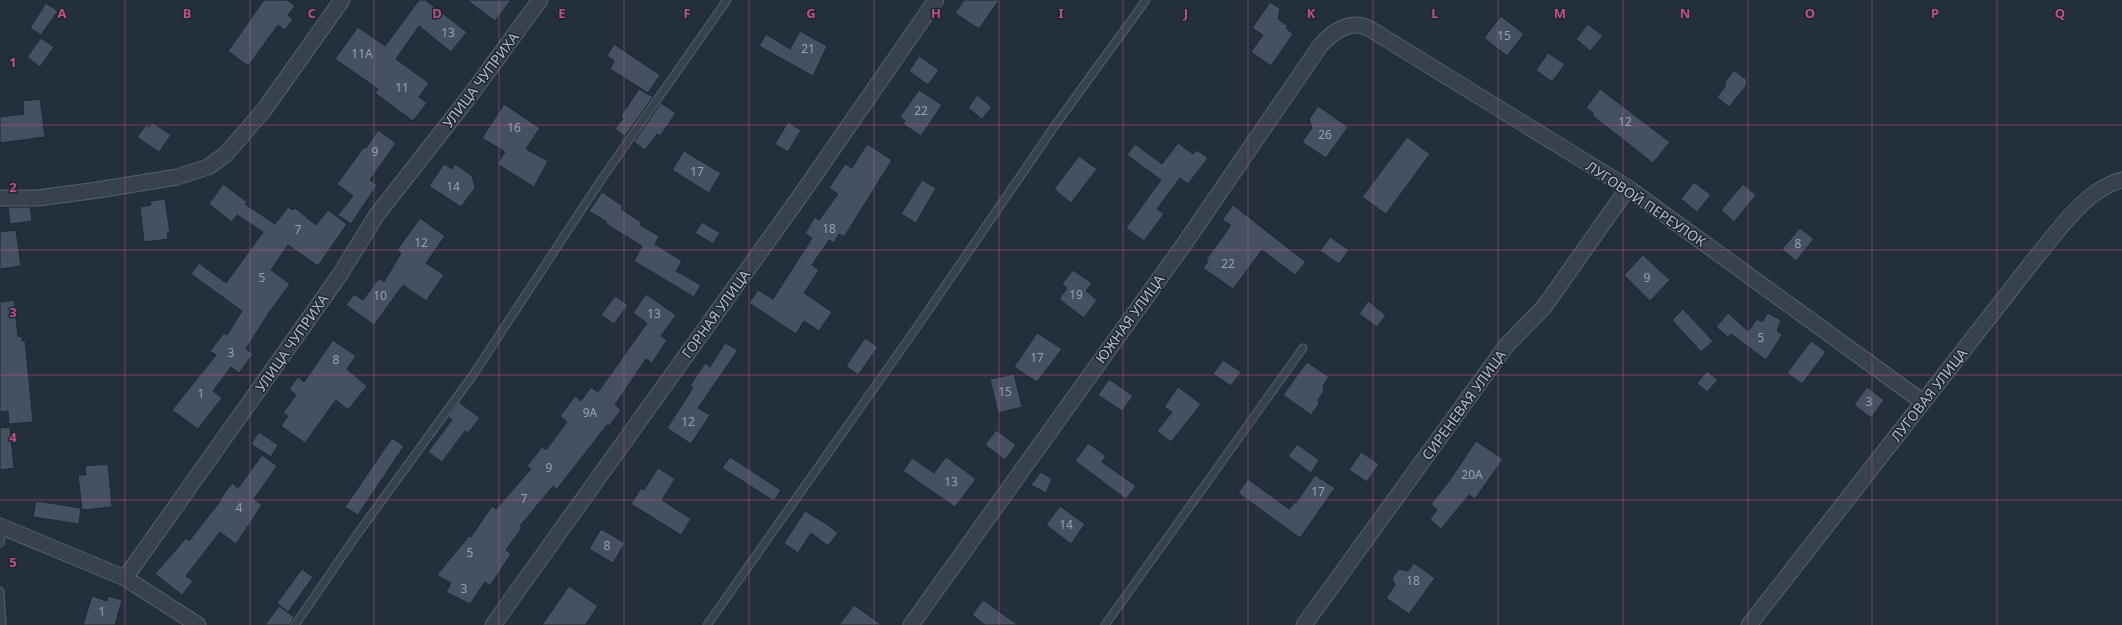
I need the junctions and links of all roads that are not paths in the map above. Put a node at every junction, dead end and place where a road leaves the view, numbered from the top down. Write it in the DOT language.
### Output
graph roads {
  1 [pos="342,0"];
  2 [pos="540,0"];
  3 [pos="727,0"];
  4 [pos="936,0"];
  5 [pos="1146,0"];
  6 [pos="1358,24"];
  7 [pos="2122,180"];
  8 [pos="1628,188"];
  9 [pos="0,198"];
  10 [pos="1303,348"];
  11 [pos="1923,402"];
  12 [pos="2,527"];
  13 [pos="0,543"];
  14 [pos="124,578"];
  15 [pos="0,591"];
  16 [pos="2,625"];
  17 [pos="197,625"];
  18 [pos="295,625"];
  19 [pos="493,625"];
  20 [pos="707,625"];
  21 [pos="911,625"];
  22 [pos="1105,625"];
  23 [pos="1304,625"];
  24 [pos="1749,625"];
  1 -- 9 [label="street"];
  2 -- 14 [label="street, УЛИЦА ЧУПРИХА"];
  3 -- 18 [label="lane"];
  4 -- 19 [label="street, ГОРНАЯ УЛИЦА"];
  5 -- 20 [label="lane"];
  6 -- 8 [label="street, ЛУГОВОЙ ПЕРЕУЛОК"];
  6 -- 21 [label="street, ЮЖНАЯ УЛИЦА"];
  7 -- 11 [label="street, ЛУГОВАЯ УЛИЦА"];
  8 -- 11 [label="street, ЛУГОВОЙ ПЕРЕУЛОК"];
  8 -- 23 [label="street, СИРЕНЕВАЯ УЛИЦА"];
  10 -- 22 [label="lane"];
  11 -- 24 [label="street, ЛУГОВАЯ УЛИЦА"];
  12 -- 13 [label="lane"];
  12 -- 14 [label="street"];
  14 -- 17 [label="street"];
  15 -- 16 [label="lane"];
}
